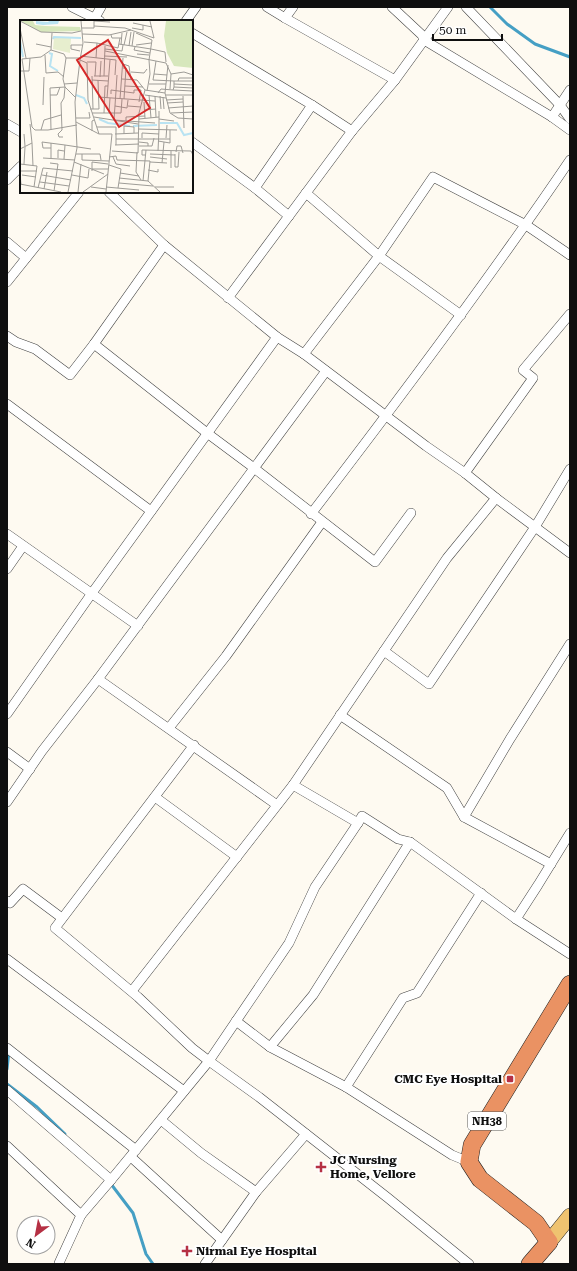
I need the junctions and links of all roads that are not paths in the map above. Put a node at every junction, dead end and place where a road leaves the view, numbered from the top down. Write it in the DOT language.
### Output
graph roads {
  1 [pos="72,7"];
  2 [pos="100,7"];
  3 [pos="196,7"];
  4 [pos="268,7"];
  5 [pos="292,7"];
  6 [pos="392,7"];
  7 [pos="448,7"];
  8 [pos="466,7"];
  9 [pos="285,18"];
  10 [pos="96,20"];
  11 [pos="187,20"];
  12 [pos="193,34"];
  13 [pos="424,40"];
  14 [pos="395,80"];
  15 [pos="570,90"];
  16 [pos="312,105"];
  17 [pos="560,105"];
  18 [pos="552,117"];
  19 [pos="570,119"];
  20 [pos="7,124"];
  21 [pos="570,130"];
  22 [pos="20,131"];
  23 [pos="352,131"];
  24 [pos="193,143"];
  25 [pos="570,160"];
  26 [pos="20,167"];
  27 [pos="7,180"];
  28 [pos="254,188"];
  29 [pos="78,193"];
  30 [pos="110,193"];
  31 [pos="306,193"];
  32 [pos="289,216"];
  33 [pos="526,225"];
  34 [pos="7,242"];
  35 [pos="164,245"];
  36 [pos="570,255"];
  37 [pos="379,256"];
  38 [pos="26,258"];
  39 [pos="7,282"];
  40 [pos="228,298"];
  41 [pos="570,314"];
  42 [pos="461,315"];
  43 [pos="7,336"];
  44 [pos="277,337"];
  45 [pos="94,344"];
  46 [pos="304,354"];
  47 [pos="326,371"];
  48 [pos="7,404"];
  49 [pos="386,416"];
  50 [pos="207,433"];
  51 [pos="254,468"];
  52 [pos="570,469"];
  53 [pos="465,473"];
  54 [pos="496,498"];
  55 [pos="151,511"];
  56 [pos="410,513"];
  57 [pos="311,514"];
  58 [pos="322,522"];
  59 [pos="535,526"];
  60 [pos="7,534"];
  61 [pos="23,546"];
  62 [pos="570,553"];
  63 [pos="7,569"];
  64 [pos="92,593"];
  65 [pos="138,626"];
  66 [pos="570,644"];
  67 [pos="384,651"];
  68 [pos="98,679"];
  69 [pos="7,714"];
  70 [pos="340,715"];
  71 [pos="169,728"];
  72 [pos="194,745"];
  73 [pos="7,752"];
  74 [pos="30,769"];
  75 [pos="293,785"];
  76 [pos="155,797"];
  77 [pos="7,802"];
  78 [pos="277,805"];
  79 [pos="464,816"];
  80 [pos="358,823"];
  81 [pos="570,833"];
  82 [pos="410,842"];
  83 [pos="237,857"];
  84 [pos="551,864"];
  85 [pos="481,893"];
  86 [pos="7,901"];
  87 [pos="62,918"];
  88 [pos="516,919"];
  89 [pos="570,954"];
  90 [pos="7,959"];
  91 [pos="570,984"];
  92 [pos="132,991"];
  93 [pos="236,1021"];
  94 [pos="270,1047"];
  95 [pos="7,1048"];
  96 [pos="209,1061"];
  97 [pos="346,1087"];
  98 [pos="7,1090"];
  99 [pos="184,1091"];
  100 [pos="161,1120"];
  101 [pos="306,1134"];
  102 [pos="7,1146"];
  103 [pos="133,1154"];
  104 [pos="469,1162"];
  105 [pos="111,1180"];
  106 [pos="256,1192"];
  107 [pos="81,1214"];
  108 [pos="570,1216"];
  109 [pos="222,1240"];
  110 [pos="549,1242"];
  111 [pos="60,1264"];
  112 [pos="205,1264"];
  113 [pos="469,1264"];
  114 [pos="530,1264"];
  115 [pos="541,1264"];
  1 -- 10 [label="street"];
  2 -- 10 [label="street"];
  3 -- 11 [label="street"];
  4 -- 9 [label="street"];
  5 -- 9 [label="street"];
  6 -- 13 [label="street"];
  7 -- 13 [label="street"];
  8 -- 17 [label="street"];
  9 -- 14 [label="street"];
  12 -- 16 [label="street"];
  13 -- 14 [label="street"];
  13 -- 18 [label="street"];
  14 -- 23 [label="street"];
  15 -- 17 [label="street"];
  16 -- 23 [label="street"];
  16 -- 28 [label="street"];
  17 -- 18 [label="street"];
  17 -- 19 [label="street"];
  18 -- 21 [label="street"];
  20 -- 22 [label="street"];
  23 -- 31 [label="street"];
  24 -- 28 [label="street"];
  25 -- 33 [label="street"];
  26 -- 27 [label="street"];
  28 -- 32 [label="street"];
  29 -- 38 [label="street"];
  30 -- 35 [label="street"];
  31 -- 32 [label="street"];
  31 -- 37 [label="street"];
  32 -- 40 [label="street"];
  33 -- 36 [label="street"];
  33 -- 37 [label="street"];
  33 -- 42 [label="street"];
  34 -- 38 [label="street"];
  35 -- 40 [label="street"];
  35 -- 45 [label="street"];
  37 -- 42 [label="street"];
  37 -- 46 [label="street"];
  38 -- 39 [label="street"];
  40 -- 44 [label="street"];
  41 -- 53 [label="street"];
  42 -- 49 [label="street"];
  43 -- 45 [label="street"];
  44 -- 46 [label="street"];
  44 -- 50 [label="street"];
  45 -- 50 [label="street"];
  46 -- 47 [label="street"];
  47 -- 49 [label="street"];
  47 -- 51 [label="street"];
  48 -- 55 [label="street"];
  49 -- 53 [label="street"];
  49 -- 57 [label="street"];
  50 -- 51 [label="street"];
  50 -- 55 [label="street"];
  51 -- 57 [label="street"];
  51 -- 65 [label="street"];
  52 -- 59 [label="street"];
  53 -- 54 [label="street"];
  54 -- 59 [label="street"];
  54 -- 67 [label="street"];
  55 -- 64 [label="street"];
  56 -- 58 [label="street"];
  57 -- 58 [label="street"];
  58 -- 71 [label="street"];
  59 -- 62 [label="street"];
  59 -- 67 [label="street"];
  60 -- 61 [label="street"];
  61 -- 63 [label="street"];
  61 -- 64 [label="street"];
  64 -- 65 [label="street"];
  64 -- 69 [label="street"];
  65 -- 68 [label="street"];
  66 -- 79 [label="street"];
  67 -- 70 [label="street"];
  68 -- 71 [label="street"];
  68 -- 74 [label="street"];
  70 -- 75 [label="street"];
  70 -- 79 [label="street"];
  71 -- 72 [label="street"];
  72 -- 76 [label="street"];
  72 -- 78 [label="street"];
  73 -- 74 [label="street"];
  74 -- 77 [label="street"];
  75 -- 78 [label="street"];
  75 -- 80 [label="street"];
  76 -- 83 [label="street"];
  76 -- 87 [label="street"];
  78 -- 83 [label="street"];
  79 -- 84 [label="street"];
  80 -- 82 [label="street"];
  80 -- 93 [label="street"];
  81 -- 84 [label="street"];
  82 -- 85 [label="street"];
  82 -- 94 [label="street"];
  83 -- 92 [label="street"];
  84 -- 88 [label="street"];
  85 -- 88 [label="street"];
  85 -- 97 [label="street"];
  86 -- 87 [label="street"];
  87 -- 92 [label="street"];
  88 -- 89 [label="street"];
  90 -- 99 [label="street"];
  91 -- 104 [label="highway, NH38"];
  92 -- 96 [label="street"];
  93 -- 94 [label="street"];
  93 -- 96 [label="street"];
  94 -- 97 [label="street"];
  95 -- 103 [label="street"];
  96 -- 99 [label="street"];
  96 -- 101 [label="street"];
  97 -- 104 [label="street"];
  98 -- 105 [label="street"];
  99 -- 100 [label="street"];
  100 -- 103 [label="street"];
  100 -- 106 [label="street"];
  101 -- 106 [label="street"];
  101 -- 113 [label="street"];
  102 -- 107 [label="street"];
  103 -- 105 [label="street"];
  103 -- 109 [label="street"];
  104 -- 110 [label="highway"];
  105 -- 107 [label="street"];
  106 -- 109 [label="street"];
  107 -- 111 [label="street"];
  108 -- 110 [label="main road"];
  109 -- 112 [label="street"];
  110 -- 114 [label="highway"];
  110 -- 115 [label="highway"];
}
